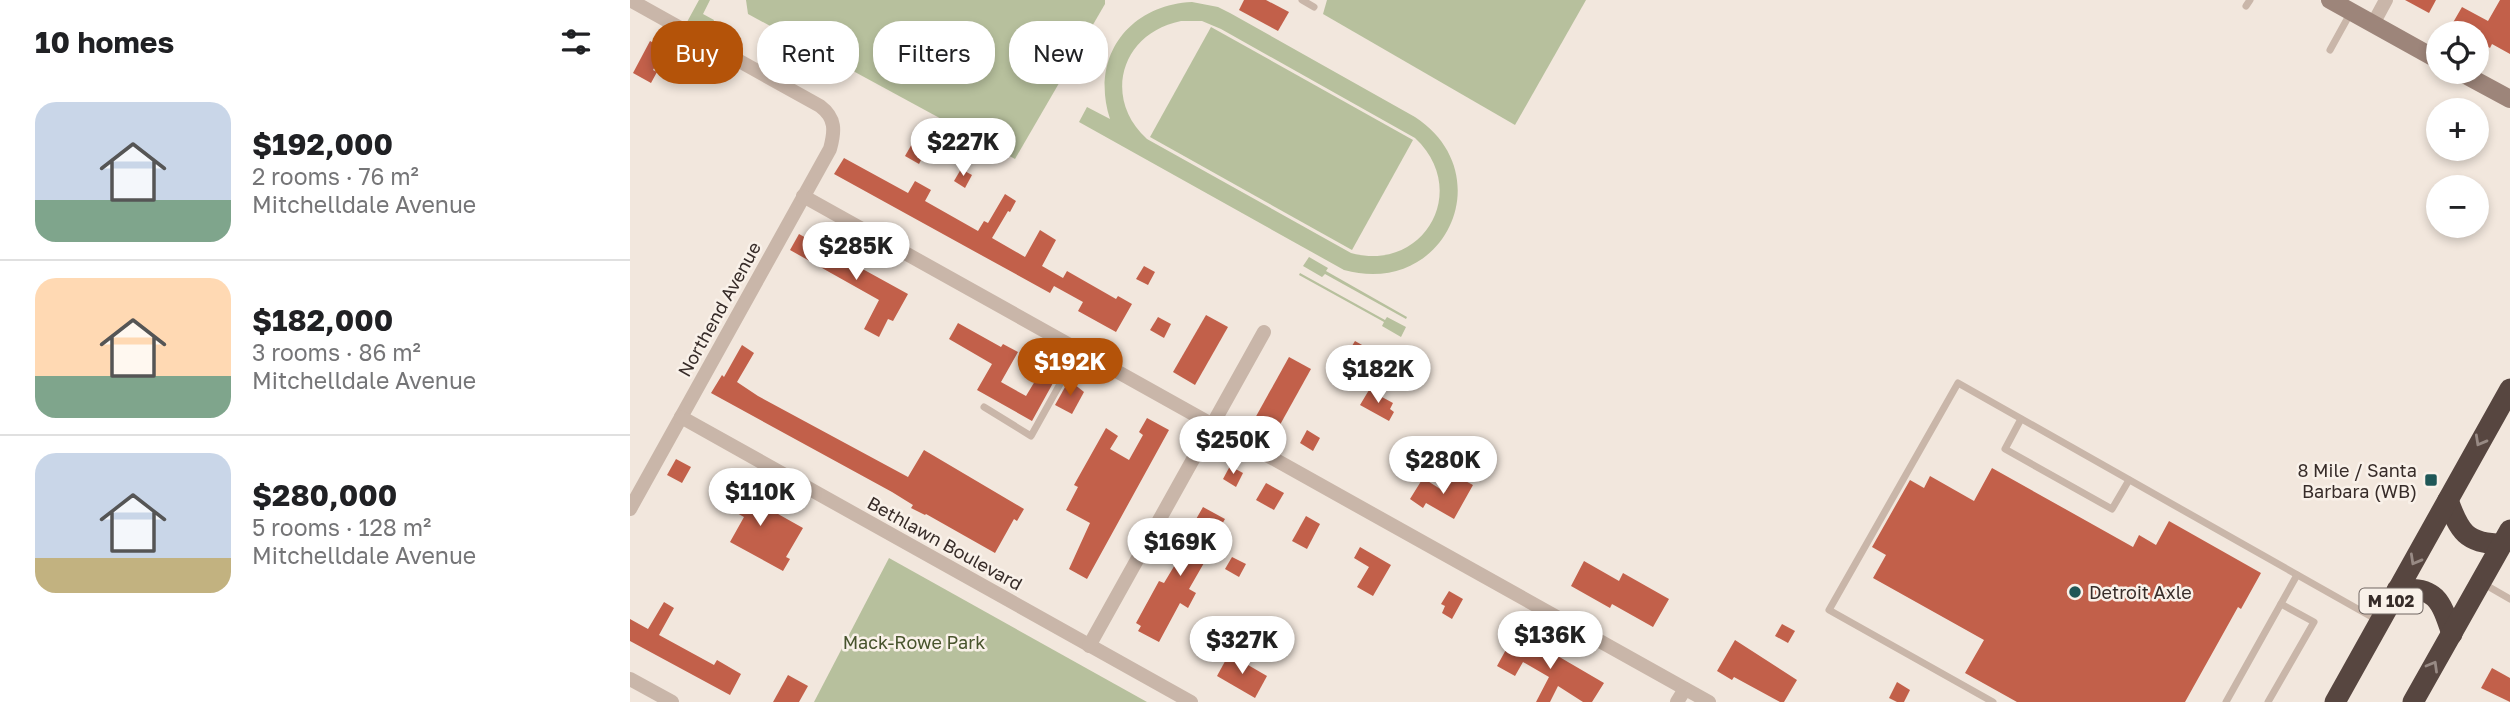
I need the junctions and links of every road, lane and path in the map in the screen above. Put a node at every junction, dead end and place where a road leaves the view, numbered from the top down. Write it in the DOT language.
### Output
graph roads {
  1 [pos="1302,0"];
  2 [pos="2330,0"];
  3 [pos="2386,0"];
  4 [pos="630,1"];
  5 [pos="1314,7"];
  6 [pos="2351,12"];
  7 [pos="2373,24"];
  8 [pos="2330,50"];
  9 [pos="2426,53"];
  10 [pos="2482,84"];
  11 [pos="2510,99"];
  12 [pos="803,196"];
  13 [pos="1264,332"];
  14 [pos="1079,350"];
  15 [pos="2510,388"];
  16 [pos="984,407"];
  17 [pos="681,417"];
  18 [pos="2021,419"];
  19 [pos="1212,424"];
  20 [pos="2129,480"];
  21 [pos="2448,500"];
  22 [pos="630,509"];
  23 [pos="2506,537"];
  24 [pos="2297,575"];
  25 [pos="2481,582"];
  26 [pos="2398,590"];
  27 [pos="2510,599"];
  28 [pos="2281,604"];
  29 [pos="2380,621"];
  30 [pos="2452,634"];
  31 [pos="1089,646"];
  32 [pos="630,679"];
  33 [pos="1685,689"];
  34 [pos="672,702"];
  35 [pos="1191,702"];
  36 [pos="1677,702"];
  37 [pos="1709,702"];
  38 [pos="1993,702"];
  39 [pos="2226,702"];
  40 [pos="2268,702"];
  41 [pos="2335,702"];
  42 [pos="2413,702"];
  1 -- 5 [label="lane"];
  2 -- 6 [label="street"];
  3 -- 7 [label="street"];
  4 -- 12 [label="street, Northend Avenue"];
  6 -- 7 [label="street"];
  6 -- 8 [label="lane"];
  7 -- 9 [label="street"];
  10 -- 11 [label="street"];
  12 -- 14 [label="street"];
  12 -- 17 [label="street, Northend Avenue"];
  13 -- 19 [label="street"];
  14 -- 16 [label="lane"];
  14 -- 19 [label="street"];
  15 -- 21 [label="highway, M 102, one-way"];
  17 -- 22 [label="street, Northend Avenue"];
  17 -- 31 [label="street, Bethlawn Boulevard"];
  18 -- 20 [label="lane"];
  18 -- 20 [label="lane"];
  18 -- 38 [label="lane"];
  19 -- 31 [label="street"];
  19 -- 33 [label="street"];
  20 -- 24 [label="lane"];
  21 -- 23 [label="highway"];
  21 -- 26 [label="highway, M 102, one-way"];
  23 -- 25 [label="highway"];
  24 -- 28 [label="lane"];
  24 -- 29 [label="lane"];
  25 -- 27 [label="lane"];
  25 -- 30 [label="highway"];
  26 -- 29 [label="highway, M 102"];
  26 -- 30 [label="highway"];
  28 -- 39 [label="lane"];
  28 -- 40 [label="lane"];
  29 -- 41 [label="highway, M 102"];
  42 -- 30 [label="highway, one-way"];
  31 -- 35 [label="street, Bethlawn Boulevard"];
  32 -- 34 [label="street"];
  33 -- 36 [label="street"];
  33 -- 37 [label="street"];
}
